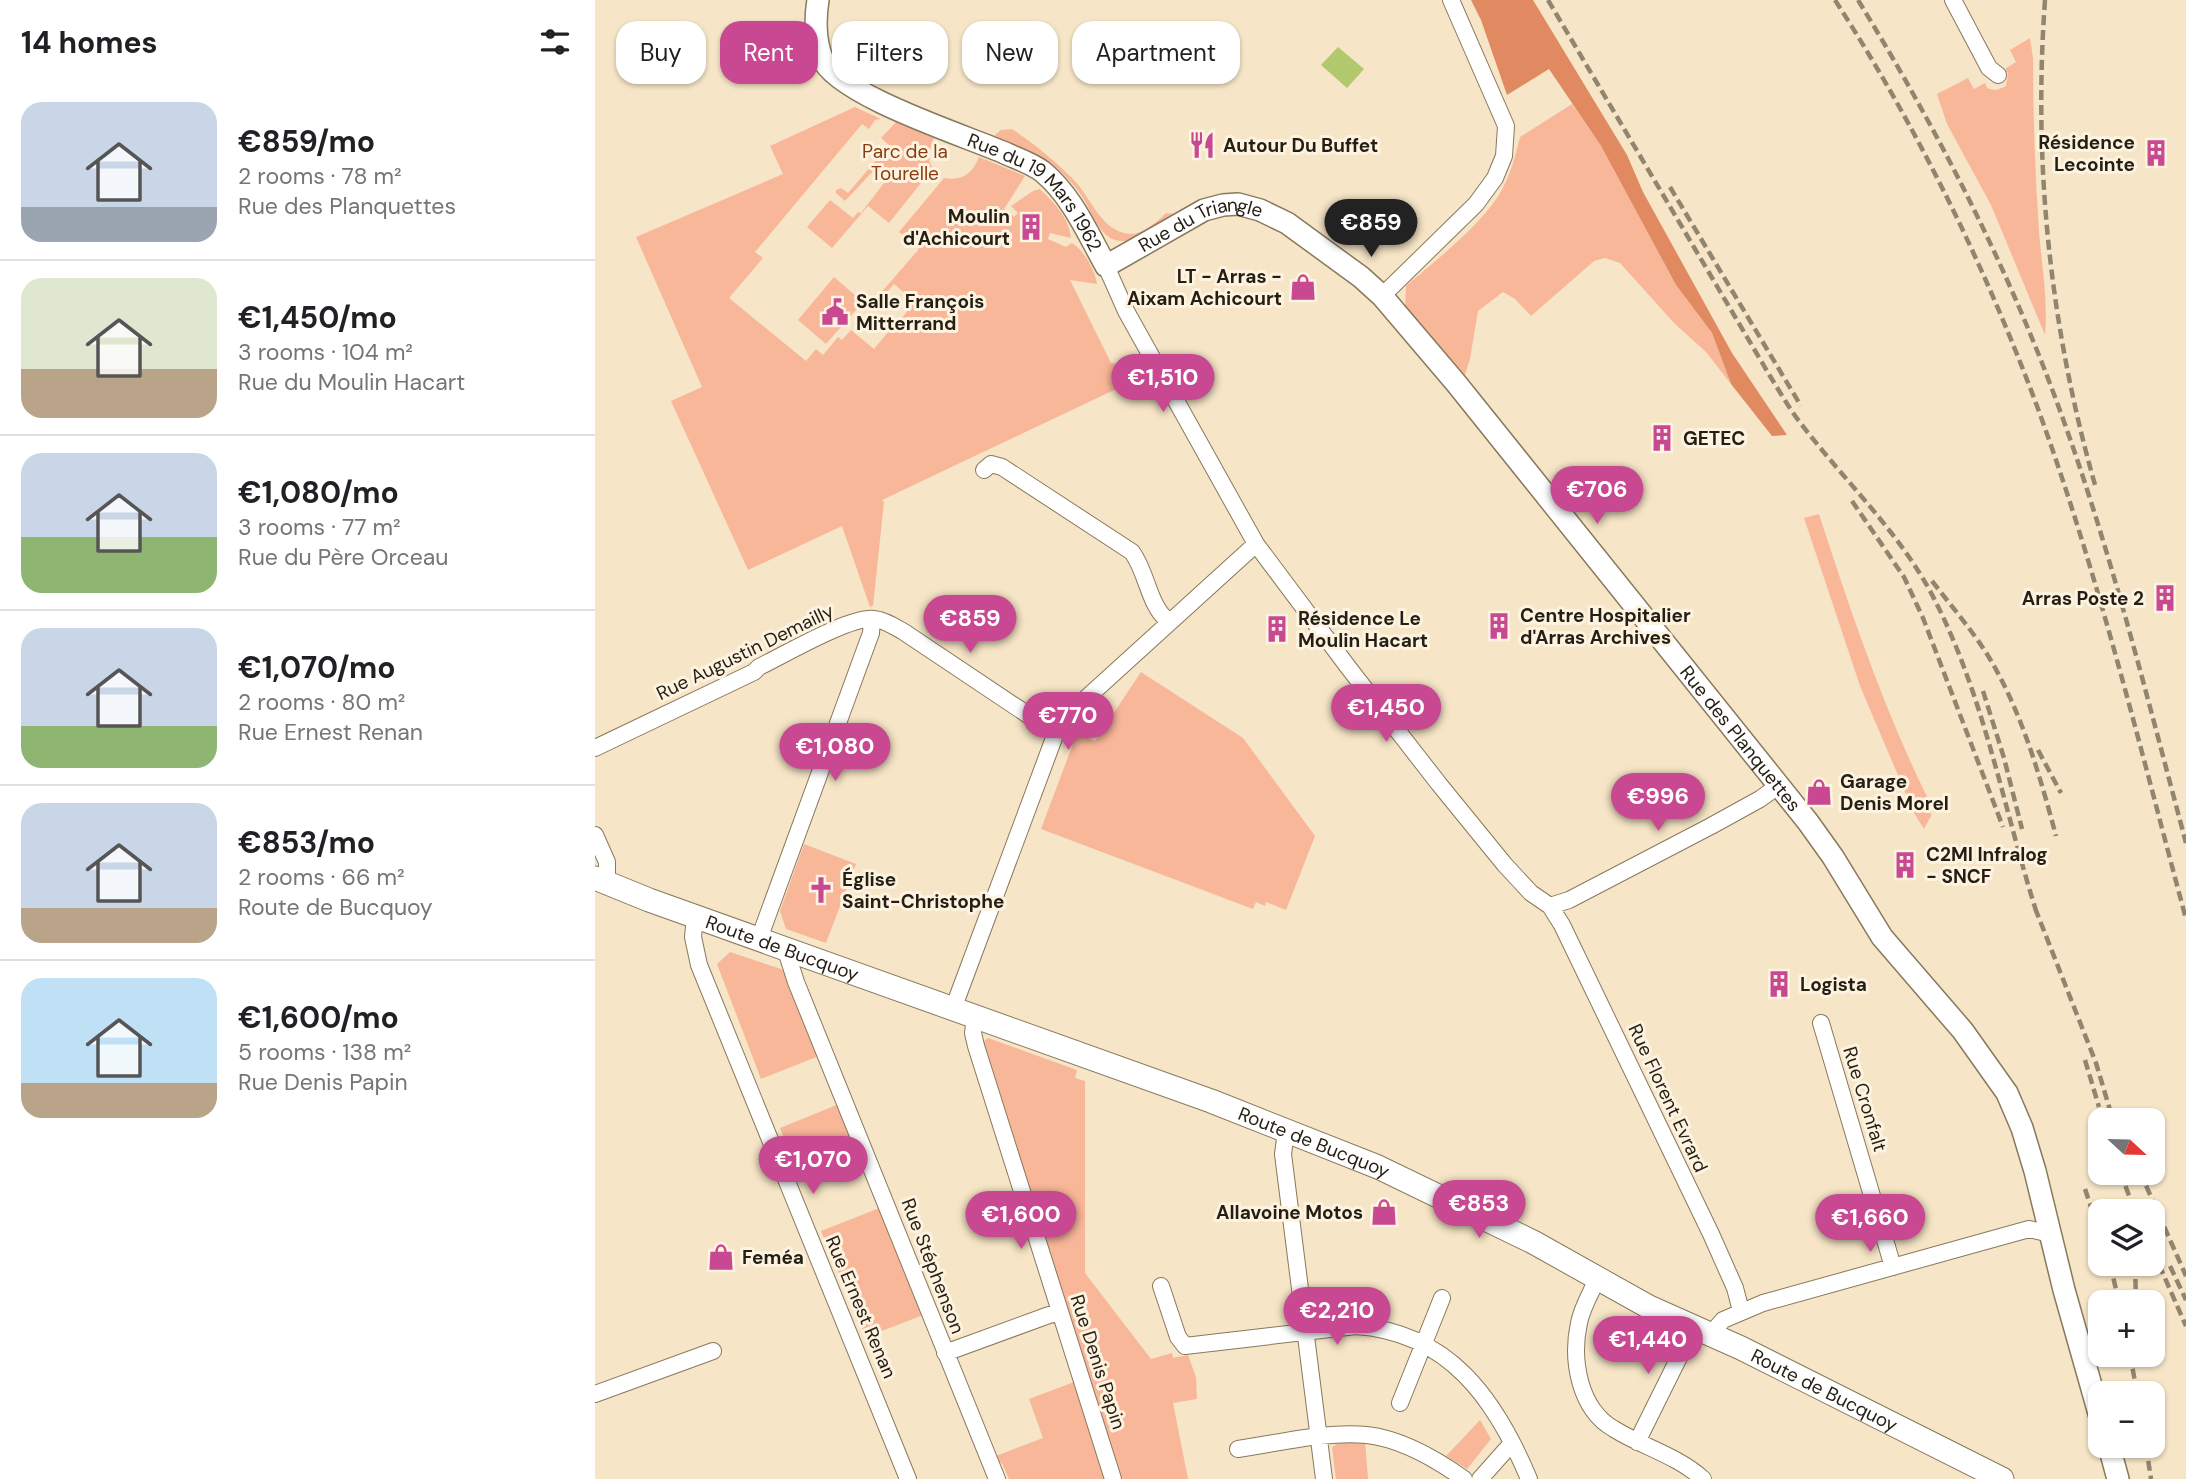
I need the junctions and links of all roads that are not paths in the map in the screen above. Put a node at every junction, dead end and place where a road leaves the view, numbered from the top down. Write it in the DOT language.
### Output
graph roads {
  1 [pos="818,0"];
  2 [pos="1451,0"];
  3 [pos="1957,3"];
  4 [pos="1998,75"];
  5 [pos="1332,255"];
  6 [pos="1106,266"];
  7 [pos="1382,296"];
  8 [pos="984,470"];
  9 [pos="1256,544"];
  10 [pos="871,619"];
  11 [pos="1169,622"];
  12 [pos="1055,733"];
  13 [pos="595,748"];
  14 [pos="1778,786"];
  15 [pos="595,835"];
  16 [pos="601,881"];
  17 [pos="1550,906"];
  18 [pos="695,916"];
  19 [pos="759,939"];
  20 [pos="789,950"];
  21 [pos="953,1009"];
  22 [pos="975,1017"];
  23 [pos="1821,1023"];
  24 [pos="1288,1131"];
  25 [pos="2051,1234"];
  26 [pos="1892,1268"];
  27 [pos="1597,1279"];
  28 [pos="1161,1286"];
  29 [pos="1442,1298"];
  30 [pos="1741,1311"];
  31 [pos="1060,1313"];
  32 [pos="1702,1331"];
  33 [pos="1306,1332"];
  34 [pos="1422,1345"];
  35 [pos="713,1351"];
  36 [pos="945,1353"];
  37 [pos="2090,1381"];
  38 [pos="595,1394"];
  39 [pos="1400,1403"];
  40 [pos="1318,1437"];
  41 [pos="1637,1442"];
  42 [pos="1512,1443"];
  43 [pos="1238,1449"];
  44 [pos="2112,1458"];
  45 [pos="1968,1471"];
  46 [pos="908,1479"];
  47 [pos="997,1479"];
  48 [pos="1112,1479"];
  49 [pos="1324,1479"];
  50 [pos="1464,1479"];
  51 [pos="1480,1479"];
  52 [pos="1529,1479"];
  53 [pos="1703,1479"];
  54 [pos="2002,1479"];
  55 [pos="2118,1479"];
  1 -- 6 [label="street, Rue du 19 Mars 1962"];
  2 -- 7 [label="street"];
  3 -- 4 [label="street"];
  5 -- 6 [label="street, Rue du Triangle"];
  5 -- 7 [label="street, Rue des Planquettes"];
  6 -- 9 [label="street"];
  7 -- 14 [label="street, Rue des Planquettes"];
  8 -- 11 [label="street"];
  9 -- 11 [label="street"];
  9 -- 17 [label="street"];
  10 -- 12 [label="street"];
  10 -- 13 [label="street, Rue Augustin Demailly"];
  10 -- 19 [label="street"];
  11 -- 12 [label="street"];
  12 -- 21 [label="street"];
  14 -- 17 [label="street"];
  14 -- 25 [label="street, Rue des Planquettes"];
  15 -- 16 [label="street"];
  16 -- 18 [label="main road, Route de Bucquoy"];
  17 -- 30 [label="street, Rue Florent Evrard"];
  18 -- 19 [label="main road, Route de Bucquoy"];
  18 -- 46 [label="street, Rue Ernest Renan"];
  19 -- 20 [label="main road, Route de Bucquoy"];
  20 -- 21 [label="main road, Route de Bucquoy"];
  20 -- 36 [label="street, Rue Stéphenson"];
  21 -- 22 [label="main road, Route de Bucquoy"];
  22 -- 24 [label="main road, Route de Bucquoy"];
  22 -- 31 [label="street, Rue Denis Papin"];
  23 -- 26 [label="street, Rue Cronfalt"];
  24 -- 27 [label="main road, Route de Bucquoy"];
  24 -- 33 [label="street"];
  25 -- 26 [label="street"];
  25 -- 37 [label="street, Rue des Planquettes"];
  26 -- 30 [label="street"];
  27 -- 32 [label="main road, Route de Bucquoy"];
  27 -- 41 [label="street"];
  28 -- 33 [label="street"];
  29 -- 34 [label="street"];
  30 -- 32 [label="street"];
  31 -- 36 [label="street"];
  31 -- 48 [label="street, Rue Denis Papin"];
  32 -- 41 [label="street"];
  32 -- 45 [label="main road, Route de Bucquoy"];
  33 -- 34 [label="street"];
  33 -- 40 [label="street"];
  34 -- 39 [label="street"];
  34 -- 42 [label="street"];
  35 -- 38 [label="street"];
  36 -- 47 [label="street, Rue Stéphenson"];
  40 -- 43 [label="street"];
  40 -- 49 [label="street"];
  40 -- 50 [label="street"];
  41 -- 53 [label="street"];
  42 -- 51 [label="street"];
  42 -- 52 [label="street"];
  44 -- 55 [label="street"];
  45 -- 54 [label="main road, Route de Bucquoy"];
}
